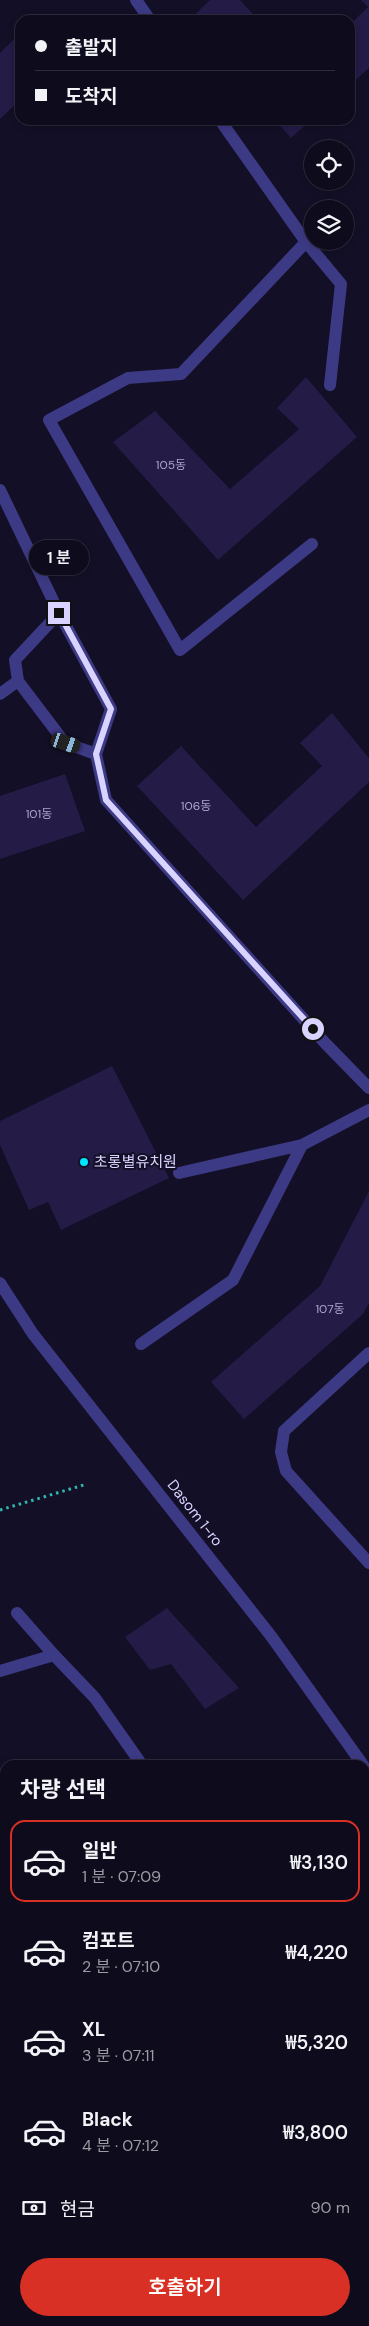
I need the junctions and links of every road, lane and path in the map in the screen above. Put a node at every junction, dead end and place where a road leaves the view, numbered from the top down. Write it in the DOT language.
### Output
graph roads {
  1 [pos="136,0"];
  2 [pos="146,15"];
  3 [pos="224,125"];
  4 [pos="304,239"];
  5 [pos="304,244"];
  6 [pos="313,250"];
  7 [pos="330,385"];
  8 [pos="0,490"];
  9 [pos="312,544"];
  10 [pos="59,613"];
  11 [pos="18,681"];
  12 [pos="0,694"];
  13 [pos="96,754"];
  14 [pos="369,1088"];
  15 [pos="369,1110"];
  16 [pos="302,1145"];
  17 [pos="179,1173"];
  18 [pos="0,1282"];
  19 [pos="141,1344"];
  20 [pos="369,1353"];
  21 [pos="87,1484"];
  22 [pos="0,1510"];
  23 [pos="369,1563"];
  24 [pos="17,1613"];
  25 [pos="54,1654"];
  26 [pos="0,1671"];
  27 [pos="138,1760"];
  28 [pos="360,1760"];
  1 -- 2 [label="street"];
  3 -- 4 [label="street"];
  5 -- 9 [label="street"];
  6 -- 7 [label="street"];
  8 -- 10 [label="street"];
  10 -- 11 [label="street"];
  10 -- 13 [label="street"];
  11 -- 12 [label="street"];
  11 -- 13 [label="street"];
  13 -- 14 [label="street"];
  15 -- 16 [label="street"];
  16 -- 17 [label="street"];
  16 -- 19 [label="street"];
  18 -- 28 [label="street, Dasom 1-ro"];
  20 -- 23 [label="street"];
  21 -- 22 [label="path"];
  24 -- 25 [label="street"];
  25 -- 26 [label="street"];
  25 -- 27 [label="street"];
}
